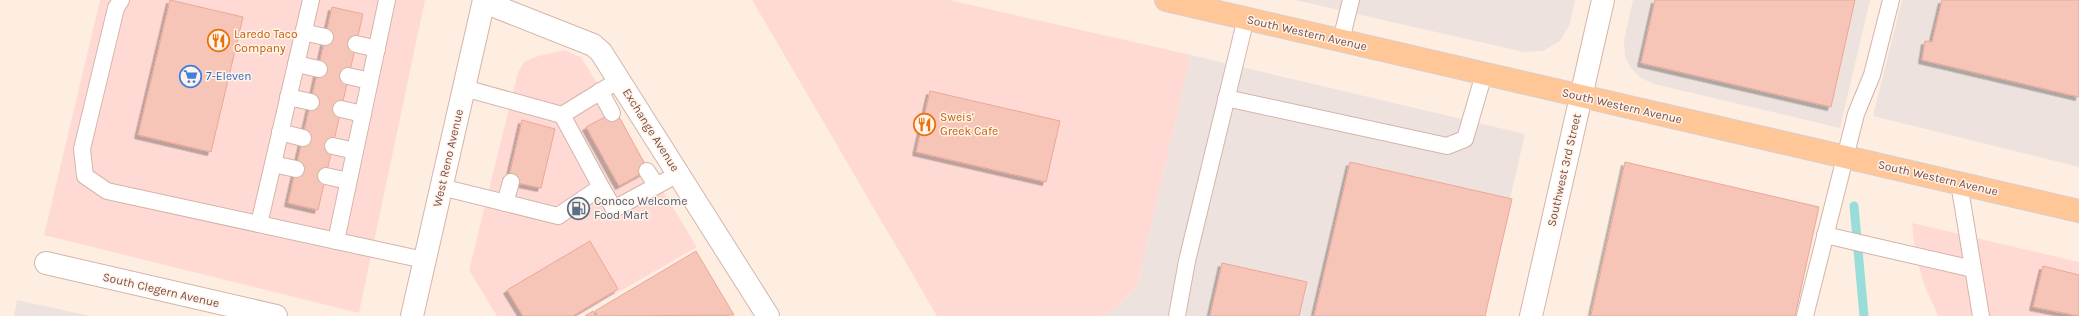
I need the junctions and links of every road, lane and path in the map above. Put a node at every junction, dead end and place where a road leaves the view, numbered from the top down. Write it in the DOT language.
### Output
graph roads {
  1 [pos="121,0"];
  2 [pos="311,0"];
  3 [pos="387,0"];
  4 [pos="1166,0"];
  5 [pos="1351,0"];
  6 [pos="1603,0"];
  7 [pos="1892,0"];
  8 [pos="484,1"];
  9 [pos="1246,18"];
  10 [pos="304,32"];
  11 [pos="326,37"];
  12 [pos="1341,40"];
  13 [pos="356,44"];
  14 [pos="377,49"];
  15 [pos="296,64"];
  16 [pos="319,69"];
  17 [pos="1484,74"];
  18 [pos="348,76"];
  19 [pos="619,80"];
  20 [pos="370,81"];
  21 [pos="464,88"];
  22 [pos="600,91"];
  23 [pos="1581,96"];
  24 [pos="288,98"];
  25 [pos="1226,98"];
  26 [pos="311,102"];
  27 [pos="341,109"];
  28 [pos="612,113"];
  29 [pos="363,114"];
  30 [pos="562,115"];
  31 [pos="280,132"];
  32 [pos="303,138"];
  33 [pos="333,146"];
  34 [pos="355,151"];
  35 [pos="1845,157"];
  36 [pos="273,164"];
  37 [pos="296,169"];
  38 [pos="647,171"];
  39 [pos="678,174"];
  40 [pos="326,176"];
  41 [pos="348,181"];
  42 [pos="511,182"];
  43 [pos="1959,183"];
  44 [pos="656,185"];
  45 [pos="441,187"];
  46 [pos="601,187"];
  47 [pos="505,203"];
  48 [pos="2079,211"];
  49 [pos="259,224"];
  50 [pos="1825,236"];
  51 [pos="336,241"];
  52 [pos="424,260"];
  53 [pos="46,263"];
  54 [pos="1973,269"];
  55 [pos="276,316"];
  56 [pos="412,316"];
  57 [pos="768,316"];
  58 [pos="1177,316"];
  59 [pos="1531,316"];
  60 [pos="1805,316"];
  61 [pos="1981,316"];
  1 -- 49 [label="lane"];
  2 -- 10 [label="lane"];
  3 -- 14 [label="lane"];
  4 -- 9 [label="main road, South Western Avenue"];
  5 -- 12 [label="lane"];
  6 -- 23 [label="street, Southwest 3rd Street"];
  7 -- 35 [label="lane"];
  8 -- 19 [label="street, Exchange Avenue"];
  8 -- 21 [label="street, West Reno Avenue"];
  9 -- 12 [label="main road, South Western Avenue"];
  9 -- 25 [label="lane"];
  10 -- 11 [label="lane"];
  10 -- 15 [label="lane"];
  12 -- 17 [label="main road, South Western Avenue"];
  13 -- 14 [label="lane"];
  14 -- 20 [label="lane"];
  15 -- 16 [label="lane"];
  15 -- 24 [label="lane"];
  17 -- 23 [label="main road, South Western Avenue"];
  17 -- 25 [label="lane"];
  18 -- 20 [label="lane"];
  19 -- 22 [label="lane"];
  19 -- 39 [label="street, Exchange Avenue"];
  20 -- 29 [label="lane"];
  21 -- 30 [label="lane"];
  21 -- 45 [label="street, West Reno Avenue"];
  22 -- 28 [label="lane"];
  22 -- 30 [label="lane"];
  23 -- 35 [label="main road, South Western Avenue"];
  23 -- 59 [label="street, Southwest 3rd Street"];
  24 -- 26 [label="lane"];
  24 -- 31 [label="lane"];
  25 -- 58 [label="lane"];
  27 -- 29 [label="lane"];
  29 -- 34 [label="lane"];
  30 -- 46 [label="lane"];
  31 -- 32 [label="lane"];
  31 -- 36 [label="lane"];
  33 -- 34 [label="lane"];
  34 -- 41 [label="lane"];
  35 -- 43 [label="main road, South Western Avenue"];
  35 -- 50 [label="lane"];
  36 -- 37 [label="lane"];
  36 -- 49 [label="lane"];
  38 -- 44 [label="lane"];
  39 -- 44 [label="lane"];
  39 -- 57 [label="street, Exchange Avenue"];
  40 -- 41 [label="lane"];
  41 -- 51 [label="lane"];
  42 -- 47 [label="lane"];
  43 -- 48 [label="main road, South Western Avenue"];
  43 -- 54 [label="lane"];
  44 -- 46 [label="lane"];
  45 -- 47 [label="lane"];
  45 -- 52 [label="street, West Reno Avenue"];
  46 -- 47 [label="lane"];
  49 -- 51 [label="lane"];
  50 -- 54 [label="lane"];
  50 -- 60 [label="lane"];
  51 -- 52 [label="lane"];
  52 -- 56 [label="street, West Reno Avenue"];
  53 -- 55 [label="street, South Clegern Avenue"];
  54 -- 61 [label="lane"];
}
